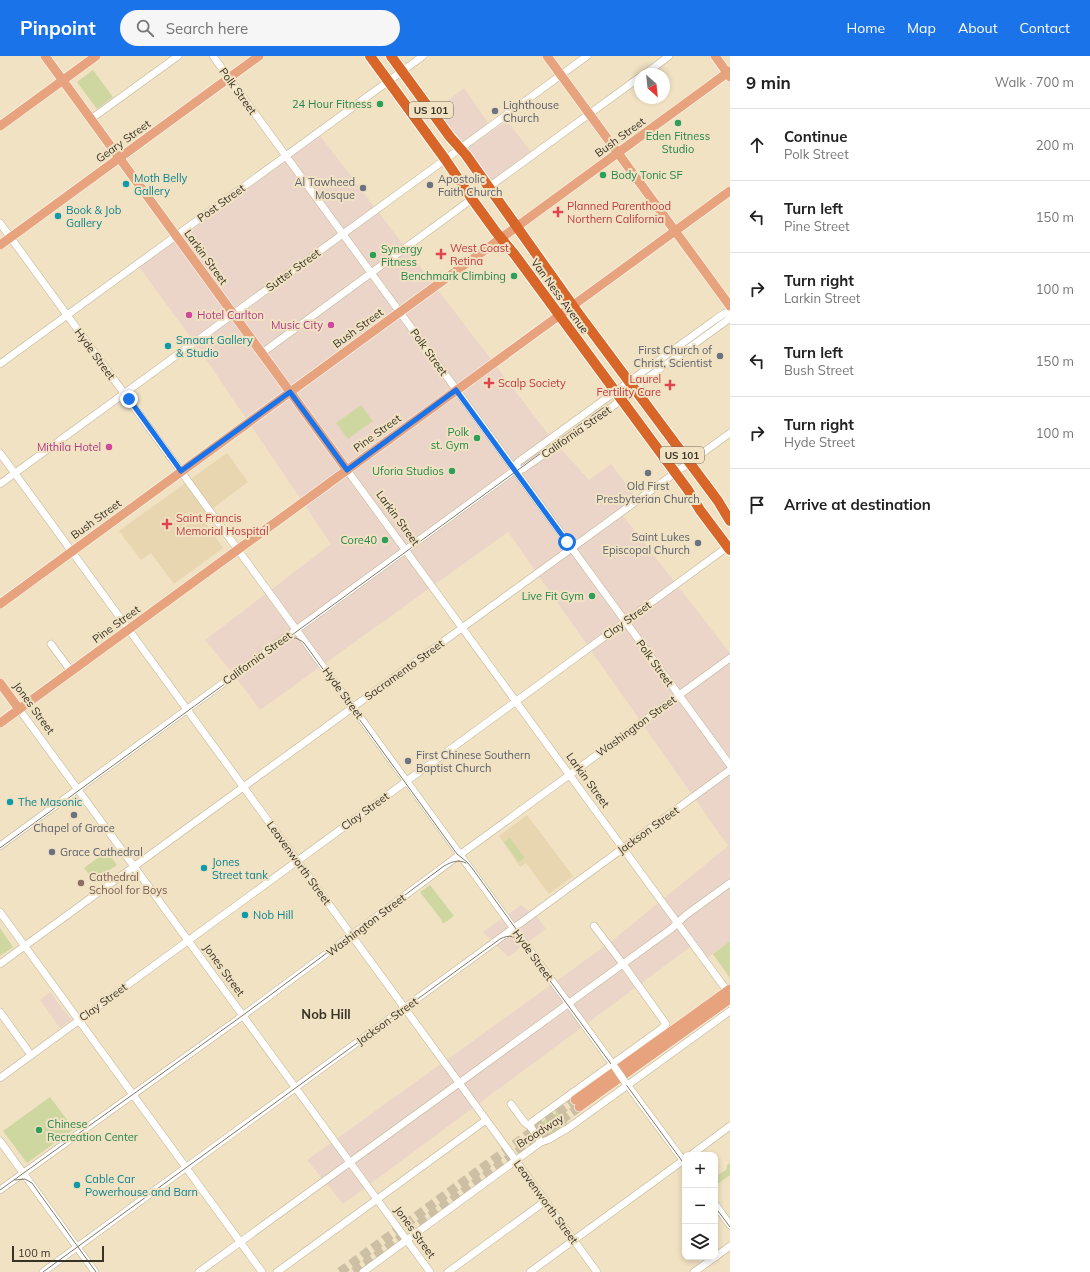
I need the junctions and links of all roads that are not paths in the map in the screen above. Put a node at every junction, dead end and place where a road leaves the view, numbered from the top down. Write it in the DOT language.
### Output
graph roads {
  1 [pos="45,56"];
  2 [pos="96,56"];
  3 [pos="178,56"];
  4 [pos="213,56"];
  5 [pos="259,56"];
  6 [pos="370,56"];
  7 [pos="391,56"];
  8 [pos="423,56"];
  9 [pos="547,56"];
  10 [pos="587,56"];
  11 [pos="669,56"];
  12 [pos="715,56"];
  13 [pos="653,68"];
  14 [pos="402,71"];
  15 [pos="729,74"];
  16 [pos="561,75"];
  17 [pos="229,78"];
  18 [pos="63,80"];
  19 [pos="389,81"];
  20 [pos="634,81"];
  21 [pos="590,114"];
  22 [pos="91,119"];
  23 [pos="0,126"];
  24 [pos="460,149"];
  25 [pos="618,153"];
  26 [pos="286,156"];
  27 [pos="120,158"];
  28 [pos="445,159"];
  29 [pos="489,187"];
  30 [pos="730,191"];
  31 [pos="472,199"];
  32 [pos="0,223"];
  33 [pos="516,227"];
  34 [pos="675,231"];
  35 [pos="343,234"];
  36 [pos="176,236"];
  37 [pos="10,237"];
  38 [pos="501,238"];
  39 [pos="0,245"];
  40 [pos="371,273"];
  41 [pos="573,306"];
  42 [pos="730,306"];
  43 [pos="400,312"];
  44 [pos="730,312"];
  45 [pos="233,314"];
  46 [pos="67,315"];
  47 [pos="559,315"];
  48 [pos="730,316"];
  49 [pos="262,353"];
  50 [pos="0,364"];
  51 [pos="631,386"];
  52 [pos="456,390"];
  53 [pos="290,392"];
  54 [pos="124,394"];
  55 [pos="618,395"];
  56 [pos="730,433"];
  57 [pos="0,453"];
  58 [pos="688,463"];
  59 [pos="347,470"];
  60 [pos="515,470"];
  61 [pos="181,471"];
  62 [pos="15,473"];
  63 [pos="674,473"];
  64 [pos="0,484"];
  65 [pos="730,521"];
  66 [pos="729,547"];
  67 [pos="571,548"];
  68 [pos="238,550"];
  69 [pos="406,550"];
  70 [pos="72,551"];
  71 [pos="0,604"];
  72 [pos="625,622"];
  73 [pos="462,628"];
  74 [pos="129,629"];
  75 [pos="296,629"];
  76 [pos="51,644"];
  77 [pos="730,658"];
  78 [pos="71,671"];
  79 [pos="0,683"];
  80 [pos="679,695"];
  81 [pos="516,701"];
  82 [pos="353,707"];
  83 [pos="19,709"];
  84 [pos="187,709"];
  85 [pos="0,723"];
  86 [pos="730,765"];
  87 [pos="730,770"];
  88 [pos="570,775"];
  89 [pos="406,781"];
  90 [pos="244,787"];
  91 [pos="78,789"];
  92 [pos="0,846"];
  93 [pos="623,848"];
  94 [pos="460,855"];
  95 [pos="297,861"];
  96 [pos="134,867"];
  97 [pos="730,883"];
  98 [pos="0,912"];
  99 [pos="678,923"];
  100 [pos="594,926"];
  101 [pos="513,928"];
  102 [pos="352,936"];
  103 [pos="188,940"];
  104 [pos="25,946"];
  105 [pos="0,964"];
  106 [pos="623,964"];
  107 [pos="729,994"];
  108 [pos="568,1004"];
  109 [pos="405,1008"];
  110 [pos="730,1011"];
  111 [pos="0,1012"];
  112 [pos="243,1016"];
  113 [pos="79,1020"];
  114 [pos="31,1055"];
  115 [pos="613,1065"];
  116 [pos="0,1078"];
  117 [pos="459,1083"];
  118 [pos="627,1084"];
  119 [pos="295,1088"];
  120 [pos="133,1094"];
  121 [pos="577,1103"];
  122 [pos="511,1104"];
  123 [pos="486,1120"];
  124 [pos="530,1126"];
  125 [pos="730,1126"];
  126 [pos="0,1141"];
  127 [pos="541,1142"];
  128 [pos="695,1152"];
  129 [pos="682,1158"];
  130 [pos="516,1160"];
  131 [pos="350,1162"];
  132 [pos="682,1162"];
  133 [pos="185,1168"];
  134 [pos="23,1173"];
  135 [pos="0,1190"];
  136 [pos="377,1200"];
  137 [pos="545,1200"];
  138 [pos="718,1208"];
  139 [pos="730,1225"];
  140 [pos="406,1240"];
  141 [pos="574,1240"];
  142 [pos="240,1242"];
  143 [pos="730,1246"];
  144 [pos="77,1247"];
  145 [pos="718,1255"];
  146 [pos="711,1260"];
  147 [pos="43,1272"];
  148 [pos="95,1272"];
  149 [pos="199,1272"];
  150 [pos="262,1272"];
  151 [pos="277,1272"];
  152 [pos="363,1272"];
  153 [pos="430,1272"];
  154 [pos="448,1272"];
  155 [pos="530,1272"];
  156 [pos="597,1272"];
  157 [pos="694,1272"];
  1 -- 18 [label="main road, Larkin Street"];
  2 -- 18 [label="main road"];
  3 -- 22 [label="street"];
  4 -- 17 [label="street, Polk Street"];
  5 -- 17 [label="main road, Geary Street"];
  6 -- 19 [label="highway, Van Ness Avenue / US 101"];
  7 -- 14 [label="highway, Van Ness Avenue / US 101"];
  8 -- 14 [label="street, Post Street"];
  9 -- 16 [label="main road"];
  10 -- 16 [label="street, Sutter Street"];
  11 -- 13 [label="street"];
  12 -- 15 [label="main road"];
  14 -- 19 [label="street, Post Street"];
  14 -- 24 [label="highway, Van Ness Avenue / US 101"];
  15 -- 25 [label="main road, Bush Street"];
  16 -- 21 [label="main road"];
  16 -- 24 [label="street, Sutter Street"];
  17 -- 26 [label="street, Polk Street"];
  17 -- 27 [label="main road, Geary Street"];
  18 -- 22 [label="main road, Larkin Street"];
  18 -- 23 [label="main road"];
  19 -- 26 [label="street, Post Street"];
  19 -- 28 [label="highway, Van Ness Avenue / US 101"];
  20 -- 21 [label="street"];
  21 -- 25 [label="main road"];
  21 -- 29 [label="street"];
  22 -- 27 [label="main road, Larkin Street"];
  24 -- 28 [label="street, Sutter Street"];
  24 -- 29 [label="highway, Van Ness Avenue / US 101"];
  25 -- 33 [label="main road, Bush Street"];
  25 -- 34 [label="main road"];
  26 -- 35 [label="street, Polk Street"];
  26 -- 36 [label="street, Post Street"];
  27 -- 36 [label="main road, Larkin Street"];
  27 -- 37 [label="main road, Geary Street"];
  28 -- 31 [label="highway, Van Ness Avenue / US 101"];
  28 -- 35 [label="street, Sutter Street"];
  29 -- 33 [label="highway, Van Ness Avenue / US 101"];
  30 -- 34 [label="main road, Pine Street"];
  31 -- 38 [label="highway, Van Ness Avenue / US 101"];
  31 -- 40 [label="street"];
  32 -- 37 [label="street, Hyde Street"];
  33 -- 38 [label="main road, Bush Street"];
  33 -- 41 [label="highway, Van Ness Avenue / US 101"];
  34 -- 41 [label="main road, Pine Street"];
  34 -- 42 [label="main road"];
  35 -- 40 [label="street, Polk Street"];
  35 -- 45 [label="street, Sutter Street"];
  36 -- 45 [label="main road, Larkin Street"];
  36 -- 46 [label="street, Post Street"];
  37 -- 39 [label="main road, Geary Street"];
  37 -- 46 [label="street, Hyde Street"];
  38 -- 43 [label="main road, Bush Street"];
  38 -- 47 [label="highway, Van Ness Avenue / US 101"];
  40 -- 43 [label="street, Polk Street"];
  40 -- 49 [label="street"];
  41 -- 47 [label="main road, Pine Street"];
  41 -- 51 [label="highway, Van Ness Avenue / US 101"];
  43 -- 52 [label="street, Polk Street"];
  43 -- 53 [label="main road, Bush Street"];
  44 -- 51 [label="street, California Street"];
  45 -- 49 [label="main road, Larkin Street"];
  45 -- 54 [label="street, Sutter Street"];
  46 -- 50 [label="street, Post Street"];
  46 -- 54 [label="street, Hyde Street"];
  47 -- 52 [label="main road, Pine Street"];
  47 -- 55 [label="highway, Van Ness Avenue / US 101"];
  48 -- 51 [label="street, California Street"];
  49 -- 53 [label="main road, Larkin Street"];
  51 -- 55 [label="street, California Street"];
  51 -- 58 [label="highway, Van Ness Avenue / US 101"];
  52 -- 59 [label="main road, Pine Street"];
  52 -- 60 [label="street, Polk Street"];
  53 -- 59 [label="main road, Larkin Street"];
  53 -- 61 [label="main road, Bush Street"];
  54 -- 61 [label="street, Hyde Street"];
  54 -- 62 [label="street, Sutter Street"];
  55 -- 60 [label="street, California Street"];
  55 -- 60 [label="street, California Street"];
  55 -- 63 [label="highway, Van Ness Avenue / US 101"];
  56 -- 58 [label="street, Sacramento Street"];
  57 -- 62 [label="street, Leavenworth Street"];
  58 -- 63 [label="street, Sacramento Street"];
  58 -- 65 [label="highway, Van Ness Avenue / US 101"];
  59 -- 68 [label="main road, Pine Street"];
  59 -- 69 [label="street, Larkin Street"];
  60 -- 67 [label="street, Polk Street"];
  60 -- 69 [label="street, California Street"];
  61 -- 68 [label="street, Hyde Street"];
  61 -- 70 [label="main road, Bush Street"];
  62 -- 64 [label="street, Sutter Street"];
  62 -- 70 [label="street, Leavenworth Street"];
  63 -- 66 [label="highway, Van Ness Avenue / US 101"];
  63 -- 67 [label="street, Sacramento Street"];
  66 -- 72 [label="street, Clay Street"];
  67 -- 72 [label="street, Polk Street"];
  67 -- 73 [label="street, Sacramento Street"];
  68 -- 74 [label="main road, Pine Street"];
  68 -- 75 [label="street, Hyde Street"];
  69 -- 73 [label="street, Larkin Street"];
  69 -- 75 [label="street, California Street"];
  70 -- 71 [label="main road, Bush Street"];
  70 -- 74 [label="street, Leavenworth Street"];
  72 -- 80 [label="street, Polk Street"];
  72 -- 81 [label="street, Clay Street"];
  73 -- 81 [label="street, Larkin Street"];
  73 -- 82 [label="street, Sacramento Street"];
  74 -- 78 [label="main road, Pine Street"];
  74 -- 84 [label="street, Leavenworth Street"];
  75 -- 82 [label="street, Hyde Street"];
  75 -- 84 [label="street, California Street"];
  76 -- 78 [label="street"];
  77 -- 80 [label="street, Washington Street"];
  78 -- 83 [label="main road, Pine Street"];
  79 -- 83 [label="main road, Jones Street"];
  80 -- 86 [label="street, Polk Street"];
  80 -- 88 [label="street, Washington Street"];
  81 -- 88 [label="street, Larkin Street"];
  81 -- 89 [label="street, Clay Street"];
  82 -- 89 [label="street, Hyde Street"];
  82 -- 90 [label="street, Sacramento Street"];
  83 -- 85 [label="main road, Pine Street"];
  83 -- 91 [label="street, Jones Street"];
  84 -- 90 [label="street, Leavenworth Street"];
  84 -- 91 [label="street, California Street"];
  87 -- 93 [label="street, Jackson Street"];
  88 -- 93 [label="street, Larkin Street"];
  88 -- 94 [label="street, Washington Street"];
  89 -- 94 [label="street, Hyde Street"];
  89 -- 95 [label="street, Clay Street"];
  90 -- 95 [label="street, Leavenworth Street"];
  90 -- 96 [label="street, Sacramento Street"];
  91 -- 92 [label="street, California Street"];
  91 -- 96 [label="street, Jones Street"];
  93 -- 99 [label="street, Larkin Street"];
  93 -- 101 [label="street, Jackson Street"];
  94 -- 101 [label="street, Hyde Street"];
  94 -- 102 [label="street, Washington Street"];
  95 -- 102 [label="street, Leavenworth Street"];
  95 -- 103 [label="street, Clay Street"];
  96 -- 103 [label="street, Jones Street"];
  96 -- 104 [label="street, Sacramento Street"];
  97 -- 99 [label="street"];
  98 -- 104 [label="street"];
  99 -- 106 [label="street"];
  99 -- 107 [label="street, Larkin Street"];
  100 -- 106 [label="street"];
  101 -- 108 [label="street, Hyde Street"];
  101 -- 109 [label="street, Jackson Street"];
  102 -- 109 [label="street, Leavenworth Street"];
  102 -- 112 [label="street, Washington Street"];
  103 -- 112 [label="street, Jones Street"];
  103 -- 113 [label="street, Clay Street"];
  104 -- 105 [label="street, Sacramento Street"];
  104 -- 113 [label="street"];
  106 -- 108 [label="street"];
  106 -- 115 [label="street, Broadway"];
  107 -- 121 [label="main road"];
  108 -- 115 [label="street, Hyde Street"];
  108 -- 117 [label="street"];
  109 -- 117 [label="street, Leavenworth Street"];
  109 -- 119 [label="street, Jackson Street"];
  110 -- 118 [label="street, Broadway"];
  111 -- 114 [label="street"];
  112 -- 119 [label="street, Jones Street"];
  112 -- 120 [label="street, Washington Street"];
  113 -- 114 [label="street, Clay Street"];
  113 -- 120 [label="street"];
  114 -- 116 [label="street, Clay Street"];
  115 -- 118 [label="street, Hyde Street, bridge"];
  115 -- 124 [label="street, Broadway"];
  117 -- 123 [label="street, Leavenworth Street"];
  117 -- 131 [label="street"];
  118 -- 127 [label="street, Broadway"];
  118 -- 129 [label="street, Hyde Street"];
  119 -- 131 [label="street, Jones Street"];
  119 -- 133 [label="street, Jackson Street"];
  120 -- 133 [label="street"];
  120 -- 134 [label="street, Washington Street"];
  122 -- 124 [label="street"];
  123 -- 130 [label="street, Leavenworth Street"];
  123 -- 136 [label="street"];
  124 -- 127 [label="street"];
  125 -- 128 [label="street"];
  126 -- 134 [label="street"];
  127 -- 130 [label="street, Broadway"];
  130 -- 137 [label="street, Leavenworth Street"];
  130 -- 140 [label="street, Broadway"];
  131 -- 136 [label="street, Jones Street"];
  131 -- 142 [label="street"];
  132 -- 141 [label="street"];
  133 -- 142 [label="street"];
  133 -- 144 [label="street, Jackson Street"];
  134 -- 135 [label="street, Washington Street"];
  134 -- 144 [label="street"];
  136 -- 140 [label="street, Jones Street"];
  136 -- 151 [label="street"];
  137 -- 141 [label="street, Leavenworth Street"];
  137 -- 154 [label="street"];
  138 -- 139 [label="street"];
  140 -- 152 [label="street, Broadway"];
  140 -- 153 [label="street, Jones Street"];
  141 -- 155 [label="street"];
  141 -- 156 [label="street, Leavenworth Street"];
  142 -- 149 [label="street"];
  142 -- 150 [label="street"];
  143 -- 145 [label="street"];
  144 -- 147 [label="street, Jackson Street"];
  144 -- 148 [label="street"];
  146 -- 157 [label="street"];
}
